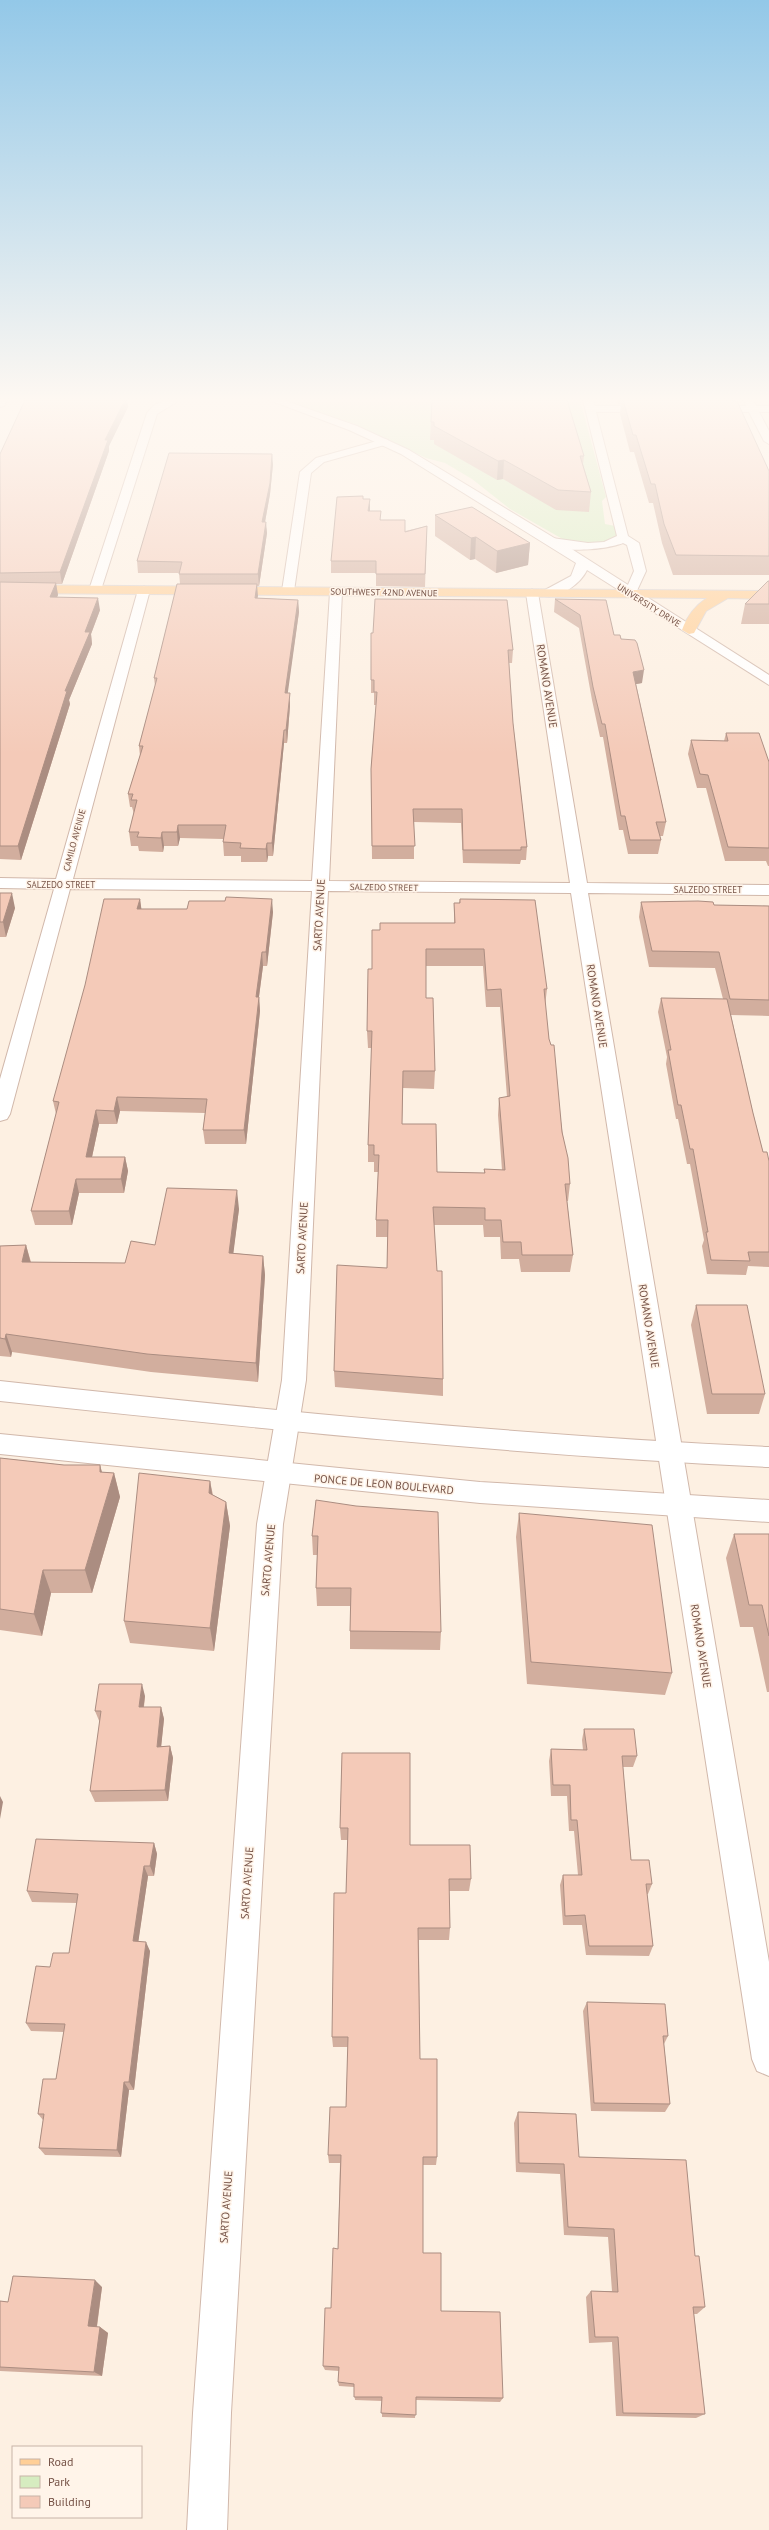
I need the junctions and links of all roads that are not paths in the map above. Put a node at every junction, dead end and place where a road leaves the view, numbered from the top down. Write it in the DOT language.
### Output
graph roads {
  1 [pos="118,518"];
  2 [pos="299,518"];
  3 [pos="512,518"];
  4 [pos="618,518"];
  5 [pos="623,538"];
  6 [pos="552,542"];
  7 [pos="582,562"];
  8 [pos="0,589"];
  9 [pos="95,590"];
  10 [pos="144,590"];
  11 [pos="288,591"];
  12 [pos="336,592"];
  13 [pos="532,593"];
  14 [pos="549,593"];
  15 [pos="630,594"];
  16 [pos="728,594"];
  17 [pos="769,595"];
  18 [pos="689,630"];
  19 [pos="769,681"];
  20 [pos="0,883"];
  21 [pos="62,884"];
  22 [pos="321,886"];
  23 [pos="579,889"];
  24 [pos="769,890"];
  25 [pos="0,1114"];
  26 [pos="0,1391"];
  27 [pos="288,1422"];
  28 [pos="0,1444"];
  29 [pos="670,1452"];
  30 [pos="769,1457"];
  31 [pos="279,1474"];
  32 [pos="679,1508"];
  33 [pos="769,1511"];
  34 [pos="769,2059"];
  35 [pos="207,2530"];
  1 -- 9 [label="street"];
  2 -- 11 [label="street"];
  3 -- 6 [label="street, UNIVERSITY DRIVE"];
  4 -- 5 [label="street"];
  5 -- 6 [label="street"];
  5 -- 15 [label="street"];
  6 -- 7 [label="street, UNIVERSITY DRIVE"];
  7 -- 14 [label="street"];
  7 -- 15 [label="street, UNIVERSITY DRIVE"];
  8 -- 9 [label="main road, SOUTHWEST 42ND AVENUE"];
  9 -- 10 [label="main road, SOUTHWEST 42ND AVENUE"];
  10 -- 11 [label="main road, SOUTHWEST 42ND AVENUE"];
  10 -- 21 [label="street, CAMILO AVENUE"];
  11 -- 12 [label="main road, SOUTHWEST 42ND AVENUE"];
  12 -- 13 [label="main road, SOUTHWEST 42ND AVENUE"];
  12 -- 22 [label="street, SARTO AVENUE"];
  13 -- 14 [label="main road, SOUTHWEST 42ND AVENUE"];
  13 -- 23 [label="street, ROMANO AVENUE"];
  14 -- 15 [label="main road, SOUTHWEST 42ND AVENUE"];
  15 -- 16 [label="main road, SOUTHWEST 42ND AVENUE"];
  15 -- 18 [label="street, UNIVERSITY DRIVE"];
  16 -- 17 [label="main road, SOUTHWEST 42ND AVENUE"];
  16 -- 18 [label="main road"];
  18 -- 19 [label="street, UNIVERSITY DRIVE"];
  20 -- 21 [label="street, SALZEDO STREET"];
  21 -- 22 [label="street, SALZEDO STREET"];
  21 -- 25 [label="street, CAMILO AVENUE"];
  22 -- 23 [label="street, SALZEDO STREET"];
  22 -- 27 [label="street, SARTO AVENUE"];
  23 -- 24 [label="street, SALZEDO STREET"];
  23 -- 29 [label="street, ROMANO AVENUE"];
  26 -- 27 [label="street"];
  27 -- 29 [label="street"];
  27 -- 31 [label="street, SARTO AVENUE"];
  28 -- 31 [label="street, PONCE DE LEON BOULEVARD"];
  29 -- 30 [label="street"];
  29 -- 32 [label="street, ROMANO AVENUE"];
  31 -- 32 [label="street, PONCE DE LEON BOULEVARD"];
  31 -- 35 [label="street, SARTO AVENUE"];
  32 -- 33 [label="street, PONCE DE LEON BOULEVARD"];
  32 -- 34 [label="street, ROMANO AVENUE"];
}
